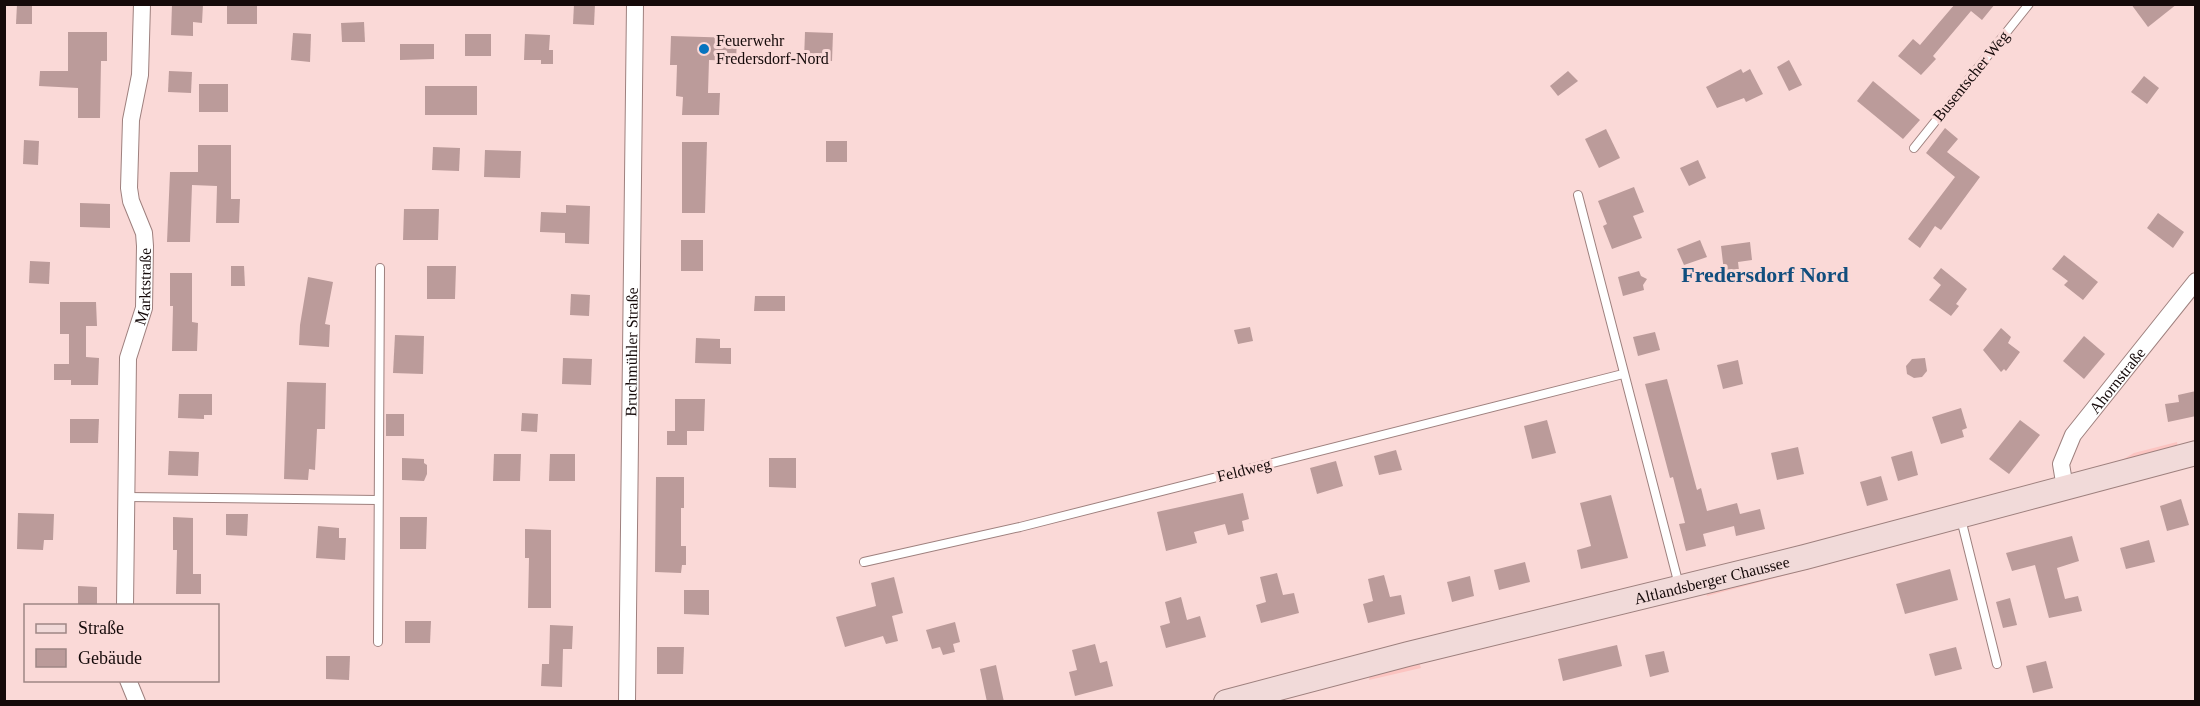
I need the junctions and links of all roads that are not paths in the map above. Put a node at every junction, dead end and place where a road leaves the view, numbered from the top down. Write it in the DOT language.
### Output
graph roads {
  1 [pos="142,4"];
  2 [pos="635,4"];
  3 [pos="2029,4"];
  4 [pos="1914,148"];
  5 [pos="1578,195"];
  6 [pos="380,268"];
  7 [pos="2196,281"];
  8 [pos="1623,374"];
  9 [pos="2196,453"];
  10 [pos="2065,488"];
  11 [pos="127,497"];
  12 [pos="378,500"];
  13 [pos="1960,515"];
  14 [pos="864,562"];
  15 [pos="1680,589"];
  16 [pos="125,604"];
  17 [pos="378,642"];
  18 [pos="1997,664"];
  19 [pos="128,682"];
  20 [pos="137,702"];
  21 [pos="627,702"];
  22 [pos="1226,702"];
  1 -- 11 [label="street, Marktstraße"];
  2 -- 21 [label="street, Bruchmühler Straße"];
  3 -- 4 [label="lane, Busentscher Weg"];
  5 -- 8 [label="lane"];
  6 -- 12 [label="lane"];
  7 -- 10 [label="street, Ahornstraße"];
  8 -- 14 [label="lane, Feldweg"];
  8 -- 15 [label="lane"];
  9 -- 10 [label="main road, Altlandsberger Chaussee"];
  10 -- 13 [label="main road, Altlandsberger Chaussee"];
  11 -- 12 [label="lane"];
  11 -- 16 [label="street, Marktstraße"];
  12 -- 17 [label="lane"];
  13 -- 15 [label="main road, Altlandsberger Chaussee"];
  13 -- 18 [label="lane"];
  15 -- 22 [label="main road, Altlandsberger Chaussee"];
  19 -- 20 [label="street"];
}
